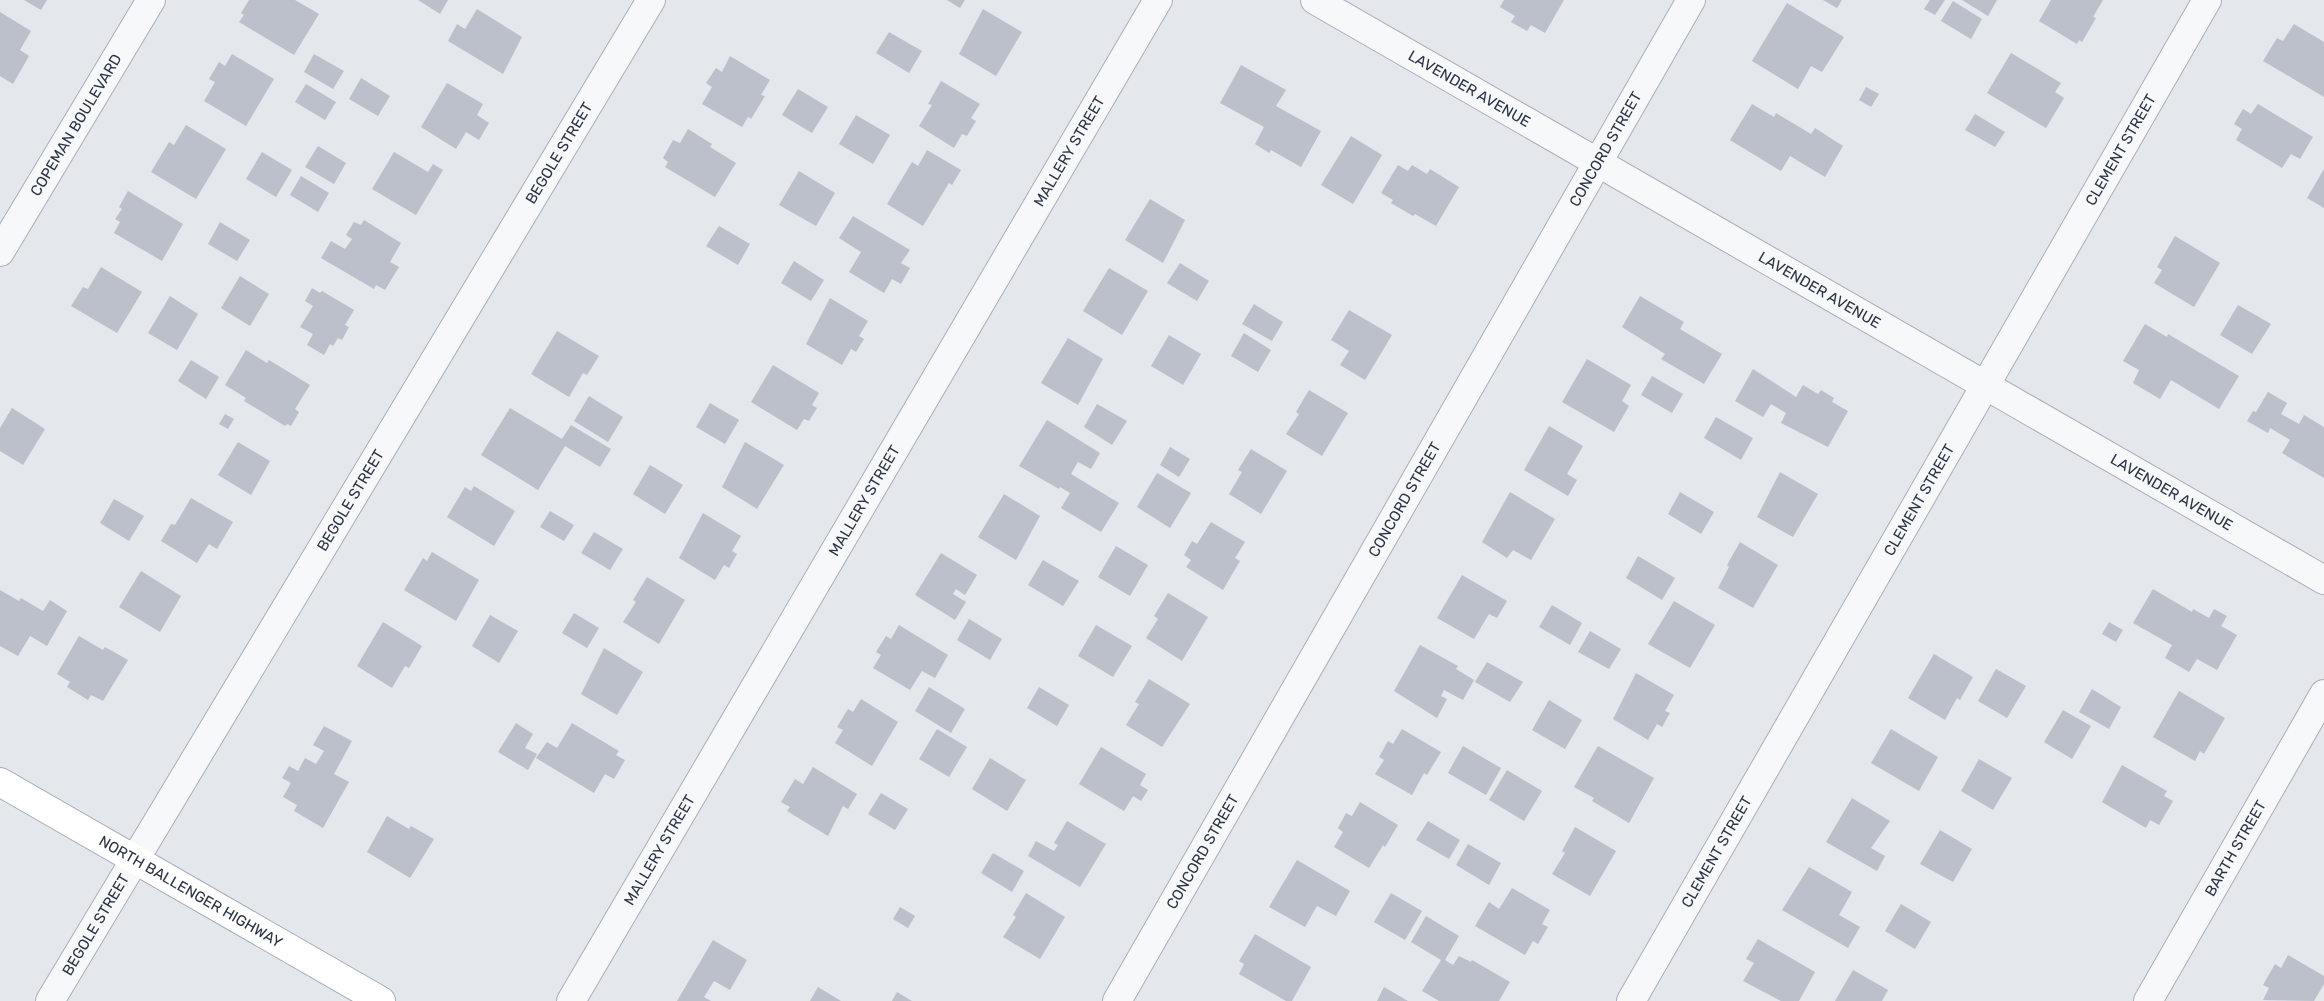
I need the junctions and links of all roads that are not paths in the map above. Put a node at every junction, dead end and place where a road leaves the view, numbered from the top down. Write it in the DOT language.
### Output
graph roads {
  1 [pos="151,0"];
  2 [pos="651,0"];
  3 [pos="1158,0"];
  4 [pos="1315,0"];
  5 [pos="1691,0"];
  6 [pos="2207,0"];
  7 [pos="1596,163"];
  8 [pos="0,252"];
  9 [pos="1986,385"];
  10 [pos="2324,580"];
  11 [pos="2324,694"];
  12 [pos="0,782"];
  13 [pos="136,860"];
  14 [pos="50,1001"];
  15 [pos="381,1001"];
  16 [pos="571,1001"];
  17 [pos="1117,1001"];
  18 [pos="1631,1001"];
  19 [pos="2148,1001"];
  1 -- 8 [label="street, COPEMAN BOULEVARD"];
  2 -- 13 [label="street, BEGOLE STREET"];
  3 -- 16 [label="street, MALLERY STREET"];
  4 -- 7 [label="street, LAVENDER AVENUE"];
  5 -- 7 [label="street, CONCORD STREET"];
  6 -- 9 [label="street, CLEMENT STREET"];
  7 -- 9 [label="street, LAVENDER AVENUE"];
  7 -- 17 [label="street, CONCORD STREET"];
  9 -- 10 [label="street, LAVENDER AVENUE"];
  9 -- 18 [label="street, CLEMENT STREET"];
  11 -- 19 [label="street, BARTH STREET"];
  12 -- 13 [label="main road, NORTH BALLENGER HIGHWAY"];
  13 -- 14 [label="street, BEGOLE STREET"];
  13 -- 15 [label="main road, NORTH BALLENGER HIGHWAY"];
}
